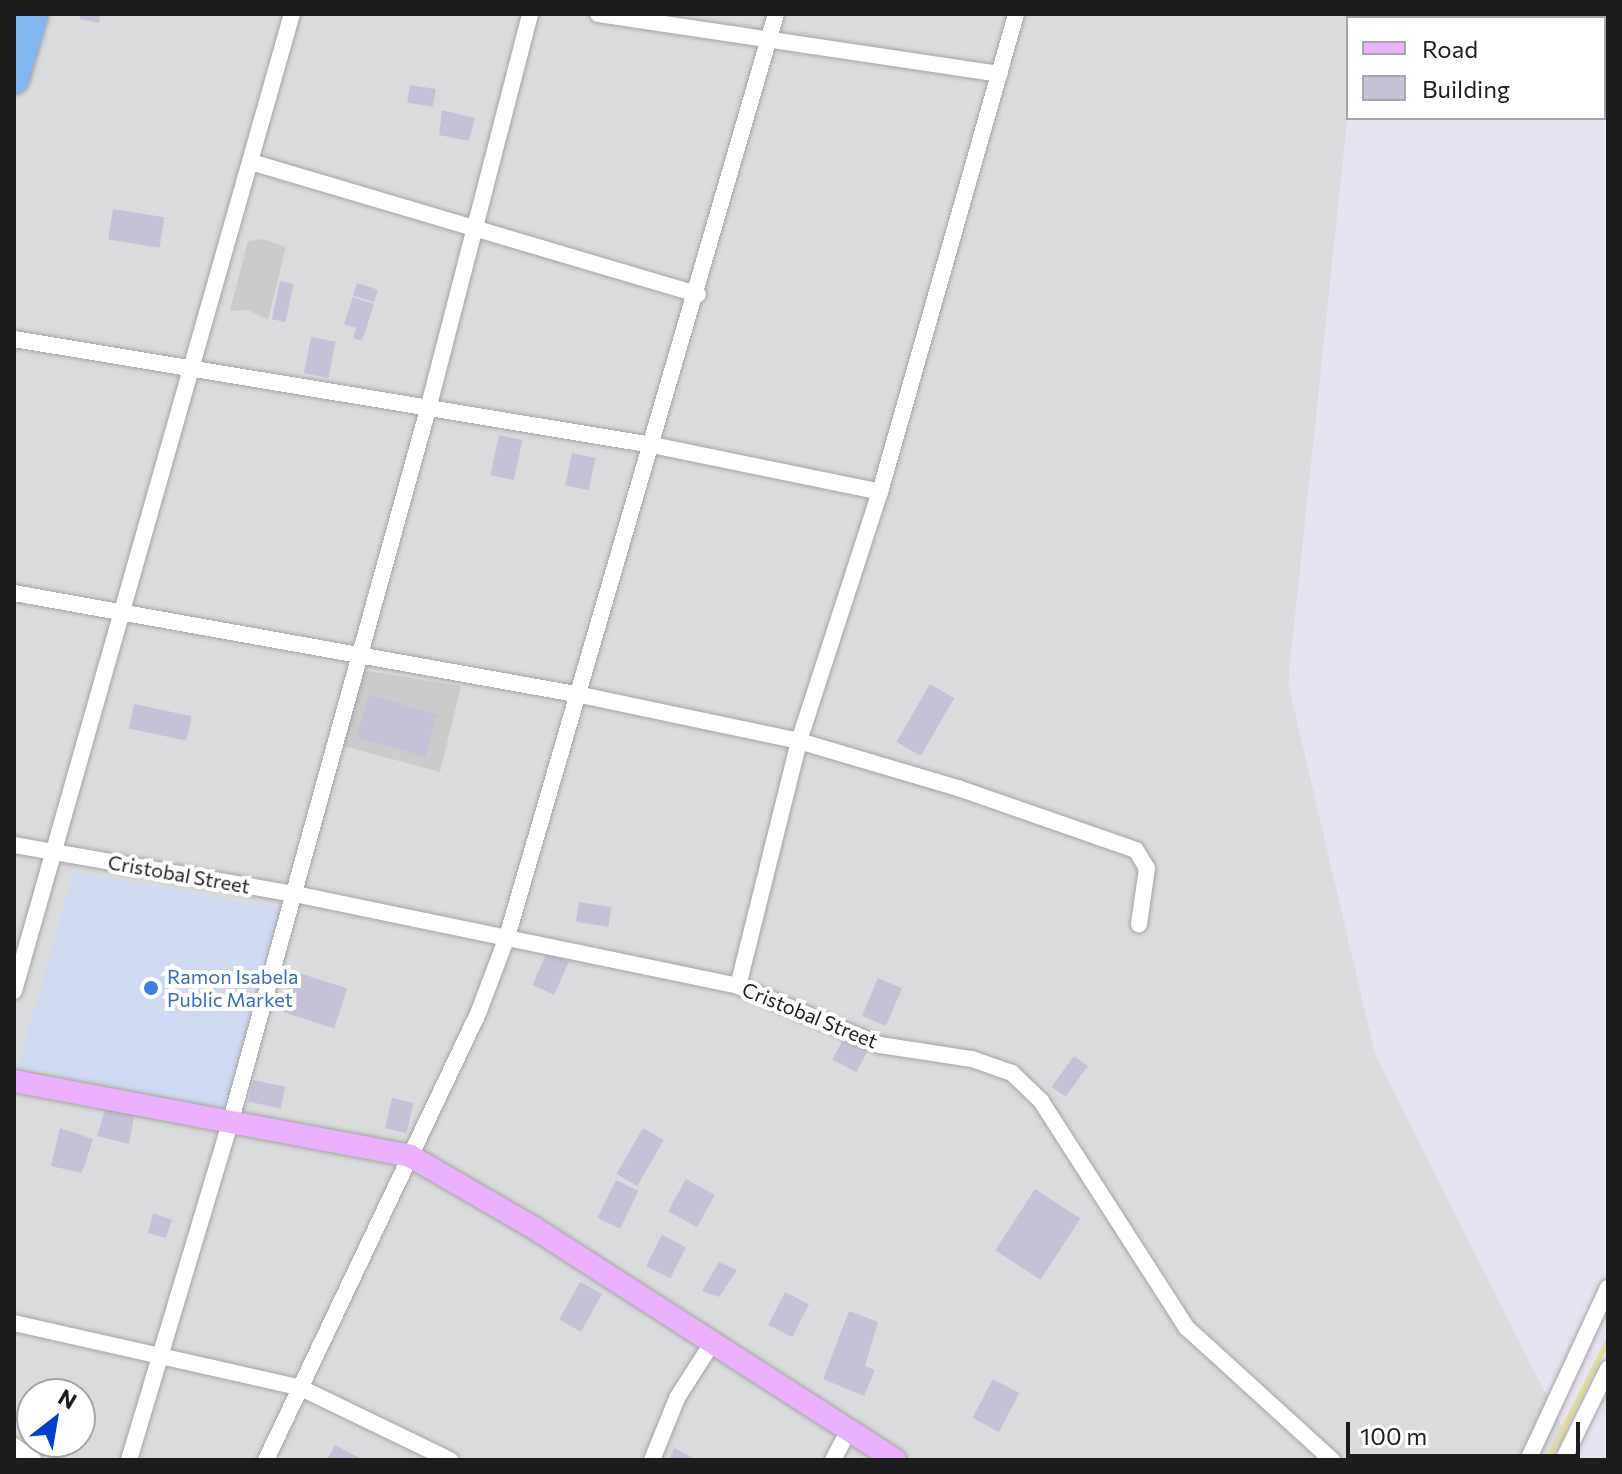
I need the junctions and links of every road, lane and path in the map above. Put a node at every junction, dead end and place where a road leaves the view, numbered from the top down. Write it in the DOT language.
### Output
graph roads {
  1 [pos="33,14"];
  2 [pos="292,14"];
  3 [pos="530,14"];
  4 [pos="598,14"];
  5 [pos="776,14"];
  6 [pos="1016,14"];
  7 [pos="770,37"];
  8 [pos="1000,74"];
  9 [pos="14,79"];
  10 [pos="251,162"];
  11 [pos="476,227"];
  12 [pos="698,294"];
  13 [pos="14,339"];
  14 [pos="193,368"];
  15 [pos="428,409"];
  16 [pos="652,445"];
  17 [pos="880,492"];
  18 [pos="14,593"];
  19 [pos="121,610"];
  20 [pos="356,658"];
  21 [pos="581,695"];
  22 [pos="799,741"];
  23 [pos="14,845"];
  24 [pos="50,852"];
  25 [pos="290,893"];
  26 [pos="1139,924"];
  27 [pos="507,937"];
  28 [pos="738,986"];
  29 [pos="14,991"];
  30 [pos="14,1081"];
  31 [pos="231,1120"];
  32 [pos="410,1156"];
  33 [pos="1608,1288"];
  34 [pos="14,1323"];
  35 [pos="712,1343"];
  36 [pos="164,1353"];
  37 [pos="1608,1369"];
  38 [pos="299,1387"];
  39 [pos="848,1432"];
  40 [pos="14,1446"];
  41 [pos="33,1460"];
  42 [pos="129,1460"];
  43 [pos="266,1460"];
  44 [pos="450,1460"];
  45 [pos="652,1460"];
  46 [pos="833,1460"];
  47 [pos="895,1460"];
  48 [pos="1332,1460"];
  49 [pos="1528,1460"];
  50 [pos="1563,1460"];
  1 -- 9 [label="highway"];
  2 -- 10 [label="street"];
  3 -- 11 [label="street"];
  4 -- 7 [label="street"];
  5 -- 7 [label="street"];
  6 -- 8 [label="street"];
  7 -- 8 [label="street"];
  7 -- 12 [label="street"];
  8 -- 17 [label="street"];
  10 -- 11 [label="street"];
  10 -- 14 [label="street"];
  11 -- 12 [label="street"];
  11 -- 15 [label="street"];
  12 -- 16 [label="street"];
  13 -- 14 [label="street"];
  14 -- 15 [label="street"];
  14 -- 19 [label="street"];
  15 -- 16 [label="street"];
  15 -- 20 [label="street"];
  16 -- 17 [label="street"];
  16 -- 21 [label="street"];
  17 -- 22 [label="street"];
  18 -- 19 [label="street"];
  19 -- 20 [label="street"];
  19 -- 24 [label="street"];
  20 -- 21 [label="street"];
  20 -- 25 [label="street"];
  21 -- 22 [label="street"];
  21 -- 27 [label="street"];
  22 -- 26 [label="street"];
  22 -- 28 [label="street"];
  23 -- 24 [label="street, Cristobal Street"];
  24 -- 25 [label="street, Cristobal Street"];
  24 -- 29 [label="street"];
  25 -- 27 [label="street, Cristobal Street"];
  25 -- 31 [label="street"];
  27 -- 28 [label="street, Cristobal Street"];
  27 -- 32 [label="street"];
  28 -- 48 [label="street, Cristobal Street"];
  30 -- 31 [label="main road"];
  31 -- 32 [label="main road"];
  31 -- 36 [label="street"];
  32 -- 35 [label="main road"];
  32 -- 38 [label="street"];
  33 -- 49 [label="street"];
  34 -- 36 [label="street"];
  35 -- 39 [label="main road"];
  35 -- 45 [label="street"];
  36 -- 38 [label="street"];
  36 -- 42 [label="street"];
  37 -- 50 [label="street"];
  38 -- 43 [label="street"];
  38 -- 44 [label="street"];
  39 -- 46 [label="street"];
  39 -- 47 [label="main road"];
  40 -- 41 [label="street"];
}
